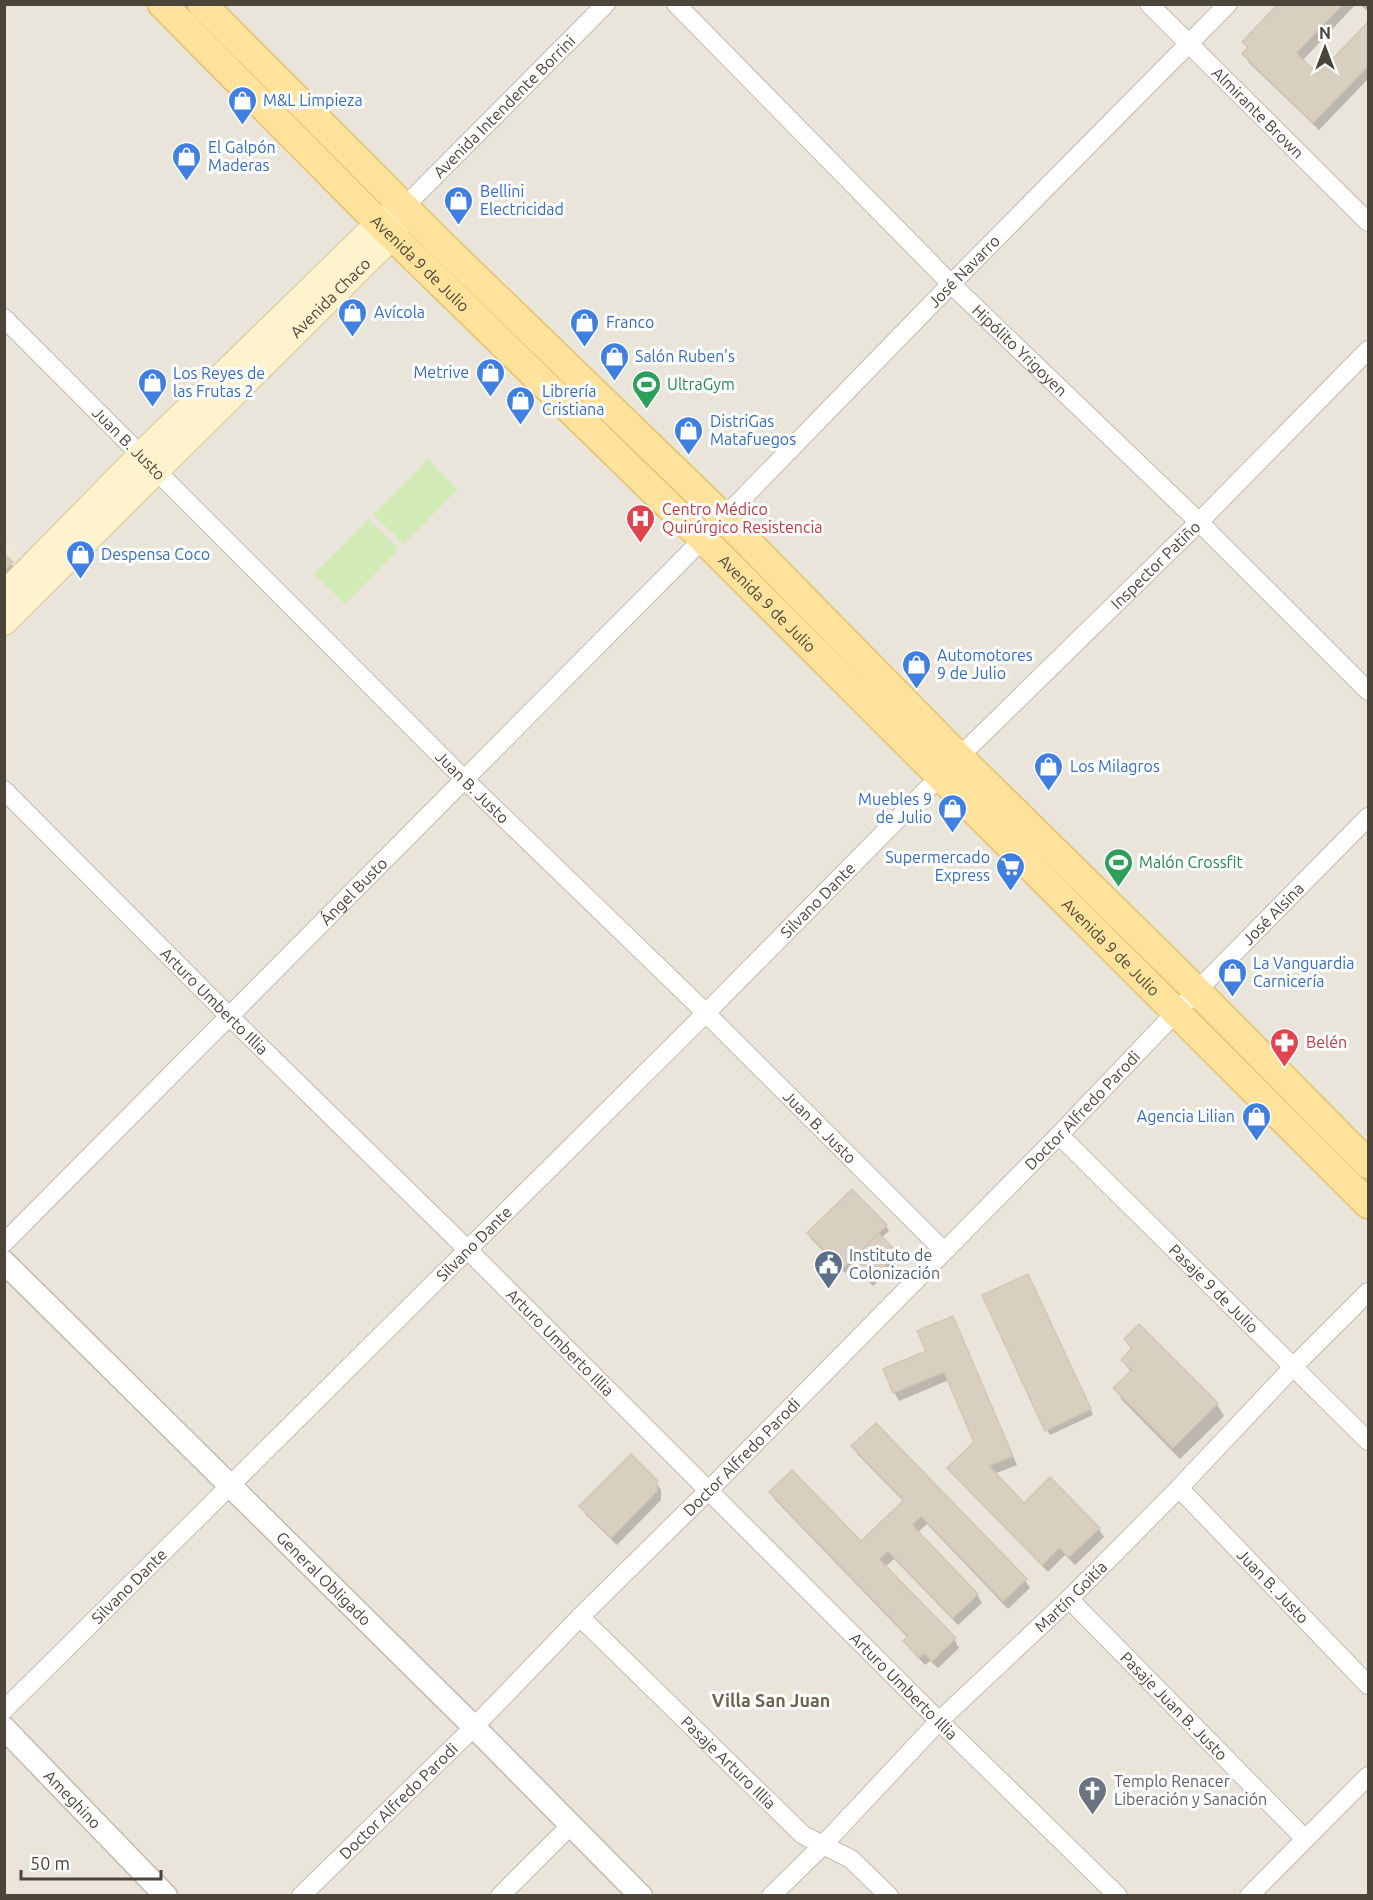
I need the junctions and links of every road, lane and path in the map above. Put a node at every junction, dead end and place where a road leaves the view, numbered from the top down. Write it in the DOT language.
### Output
graph roads {
  1 [pos="162,4"];
  2 [pos="202,4"];
  3 [pos="606,4"];
  4 [pos="676,4"];
  5 [pos="1149,4"];
  6 [pos="1228,4"];
  7 [pos="1189,44"];
  8 [pos="404,207"];
  9 [pos="1368,222"];
  10 [pos="386,229"];
  11 [pos="951,284"];
  12 [pos="4,318"];
  13 [pos="1368,350"];
  14 [pos="148,463"];
  15 [pos="723,517"];
  16 [pos="1199,522"];
  17 [pos="703,538"];
  18 [pos="4,595"];
  19 [pos="4,622"];
  20 [pos="1368,691"];
  21 [pos="950,767"];
  22 [pos="464,779"];
  23 [pos="4,790"];
  24 [pos="1368,817"];
  25 [pos="1197,991"];
  26 [pos="1177,1011"];
  27 [pos="706,1013"];
  28 [pos="229,1016"];
  29 [pos="1059,1135"];
  30 [pos="1368,1164"];
  31 [pos="1368,1204"];
  32 [pos="4,1243"];
  33 [pos="468,1250"];
  34 [pos="944,1251"];
  35 [pos="4,1262"];
  36 [pos="1368,1292"];
  37 [pos="1294,1366"];
  38 [pos="1368,1441"];
  39 [pos="231,1485"];
  40 [pos="1179,1488"];
  41 [pos="709,1490"];
  42 [pos="1069,1599"];
  43 [pos="580,1617"];
  44 [pos="1368,1685"];
  45 [pos="4,1710"];
  46 [pos="939,1720"];
  47 [pos="474,1727"];
  48 [pos="4,1728"];
  49 [pos="1368,1776"];
  50 [pos="571,1825"];
  51 [pos="1305,1839"];
  52 [pos="822,1846"];
  53 [pos="166,1896"];
  54 [pos="301,1896"];
  55 [pos="500,1896"];
  56 [pos="641,1896"];
  57 [pos="771,1896"];
  58 [pos="889,1896"];
  59 [pos="1118,1896"];
  60 [pos="1249,1896"];
  1 -- 10 [label="main road, Avenida 9 de Julio"];
  2 -- 8 [label="main road, Avenida 9 de Julio"];
  3 -- 8 [label="street, Avenida Intendente Borrini"];
  4 -- 11 [label="street, Hipólito Yrigoyen"];
  5 -- 7 [label="street, Almirante Brown"];
  6 -- 7 [label="street, José Navarro"];
  7 -- 9 [label="street, Almirante Brown"];
  7 -- 11 [label="street, José Navarro"];
  8 -- 10 [label="main road, Avenida Chaco"];
  8 -- 15 [label="main road, Avenida 9 de Julio"];
  10 -- 14 [label="main road, Avenida Chaco"];
  10 -- 17 [label="main road, Avenida 9 de Julio"];
  11 -- 15 [label="street, José Navarro"];
  11 -- 16 [label="street, Hipólito Yrigoyen"];
  12 -- 14 [label="street, Juan B. Justo"];
  13 -- 16 [label="street, Inspector Patiño"];
  14 -- 18 [label="main road, Avenida Chaco"];
  14 -- 19 [label="main road, Avenida Chaco"];
  14 -- 22 [label="street, Juan B. Justo"];
  15 -- 17 [label="street, José Navarro"];
  15 -- 21 [label="main road, Avenida 9 de Julio"];
  16 -- 20 [label="street, Hipólito Yrigoyen"];
  16 -- 21 [label="street, Inspector Patiño"];
  17 -- 21 [label="main road, Avenida 9 de Julio"];
  17 -- 22 [label="street, Ángel Busto"];
  21 -- 25 [label="main road, Avenida 9 de Julio"];
  21 -- 26 [label="main road, Avenida 9 de Julio"];
  21 -- 27 [label="street, Silvano Dante"];
  22 -- 27 [label="street, Juan B. Justo"];
  22 -- 28 [label="street, Ángel Busto"];
  23 -- 28 [label="street, Arturo Umberto Illia"];
  24 -- 25 [label="street, José Alsina"];
  25 -- 26 [label="street, José Alsina"];
  25 -- 30 [label="main road, Avenida 9 de Julio"];
  26 -- 29 [label="street, Doctor Alfredo Parodi"];
  26 -- 31 [label="main road, Avenida 9 de Julio"];
  27 -- 33 [label="street, Silvano Dante"];
  27 -- 34 [label="street, Juan B. Justo"];
  28 -- 32 [label="street, Ángel Busto"];
  28 -- 33 [label="street, Arturo Umberto Illia"];
  29 -- 34 [label="street, Doctor Alfredo Parodi"];
  29 -- 37 [label="street, Pasaje 9 de Julio"];
  33 -- 39 [label="street, Silvano Dante"];
  33 -- 41 [label="street, Arturo Umberto Illia"];
  34 -- 41 [label="street, Doctor Alfredo Parodi"];
  35 -- 39 [label="street, General Obligado"];
  36 -- 37 [label="street, Martín Goitía"];
  37 -- 38 [label="street, Pasaje 9 de Julio"];
  37 -- 40 [label="street, Martín Goitía"];
  39 -- 45 [label="street, Silvano Dante"];
  39 -- 47 [label="street, General Obligado"];
  40 -- 42 [label="street, Martín Goitía"];
  40 -- 44 [label="street, Juan B. Justo"];
  41 -- 43 [label="street, Doctor Alfredo Parodi"];
  41 -- 46 [label="street, Arturo Umberto Illia"];
  42 -- 46 [label="street, Martín Goitía"];
  42 -- 51 [label="street, Pasaje Juan B. Justo"];
  43 -- 47 [label="street, Doctor Alfredo Parodi"];
  43 -- 52 [label="street, Pasaje Arturo Illia"];
  46 -- 52 [label="street, Martín Goitía"];
  46 -- 59 [label="street, Arturo Umberto Illia"];
  47 -- 50 [label="street, General Obligado"];
  47 -- 54 [label="street, Doctor Alfredo Parodi"];
  48 -- 53 [label="street, Ameghino"];
  49 -- 51 [label="street"];
  50 -- 55 [label="street"];
  50 -- 56 [label="street, General Obligado"];
  51 -- 60 [label="street"];
  52 -- 57 [label="street, Martín Goitía"];
  52 -- 58 [label="street, Pasaje Arturo Illia"];
}
